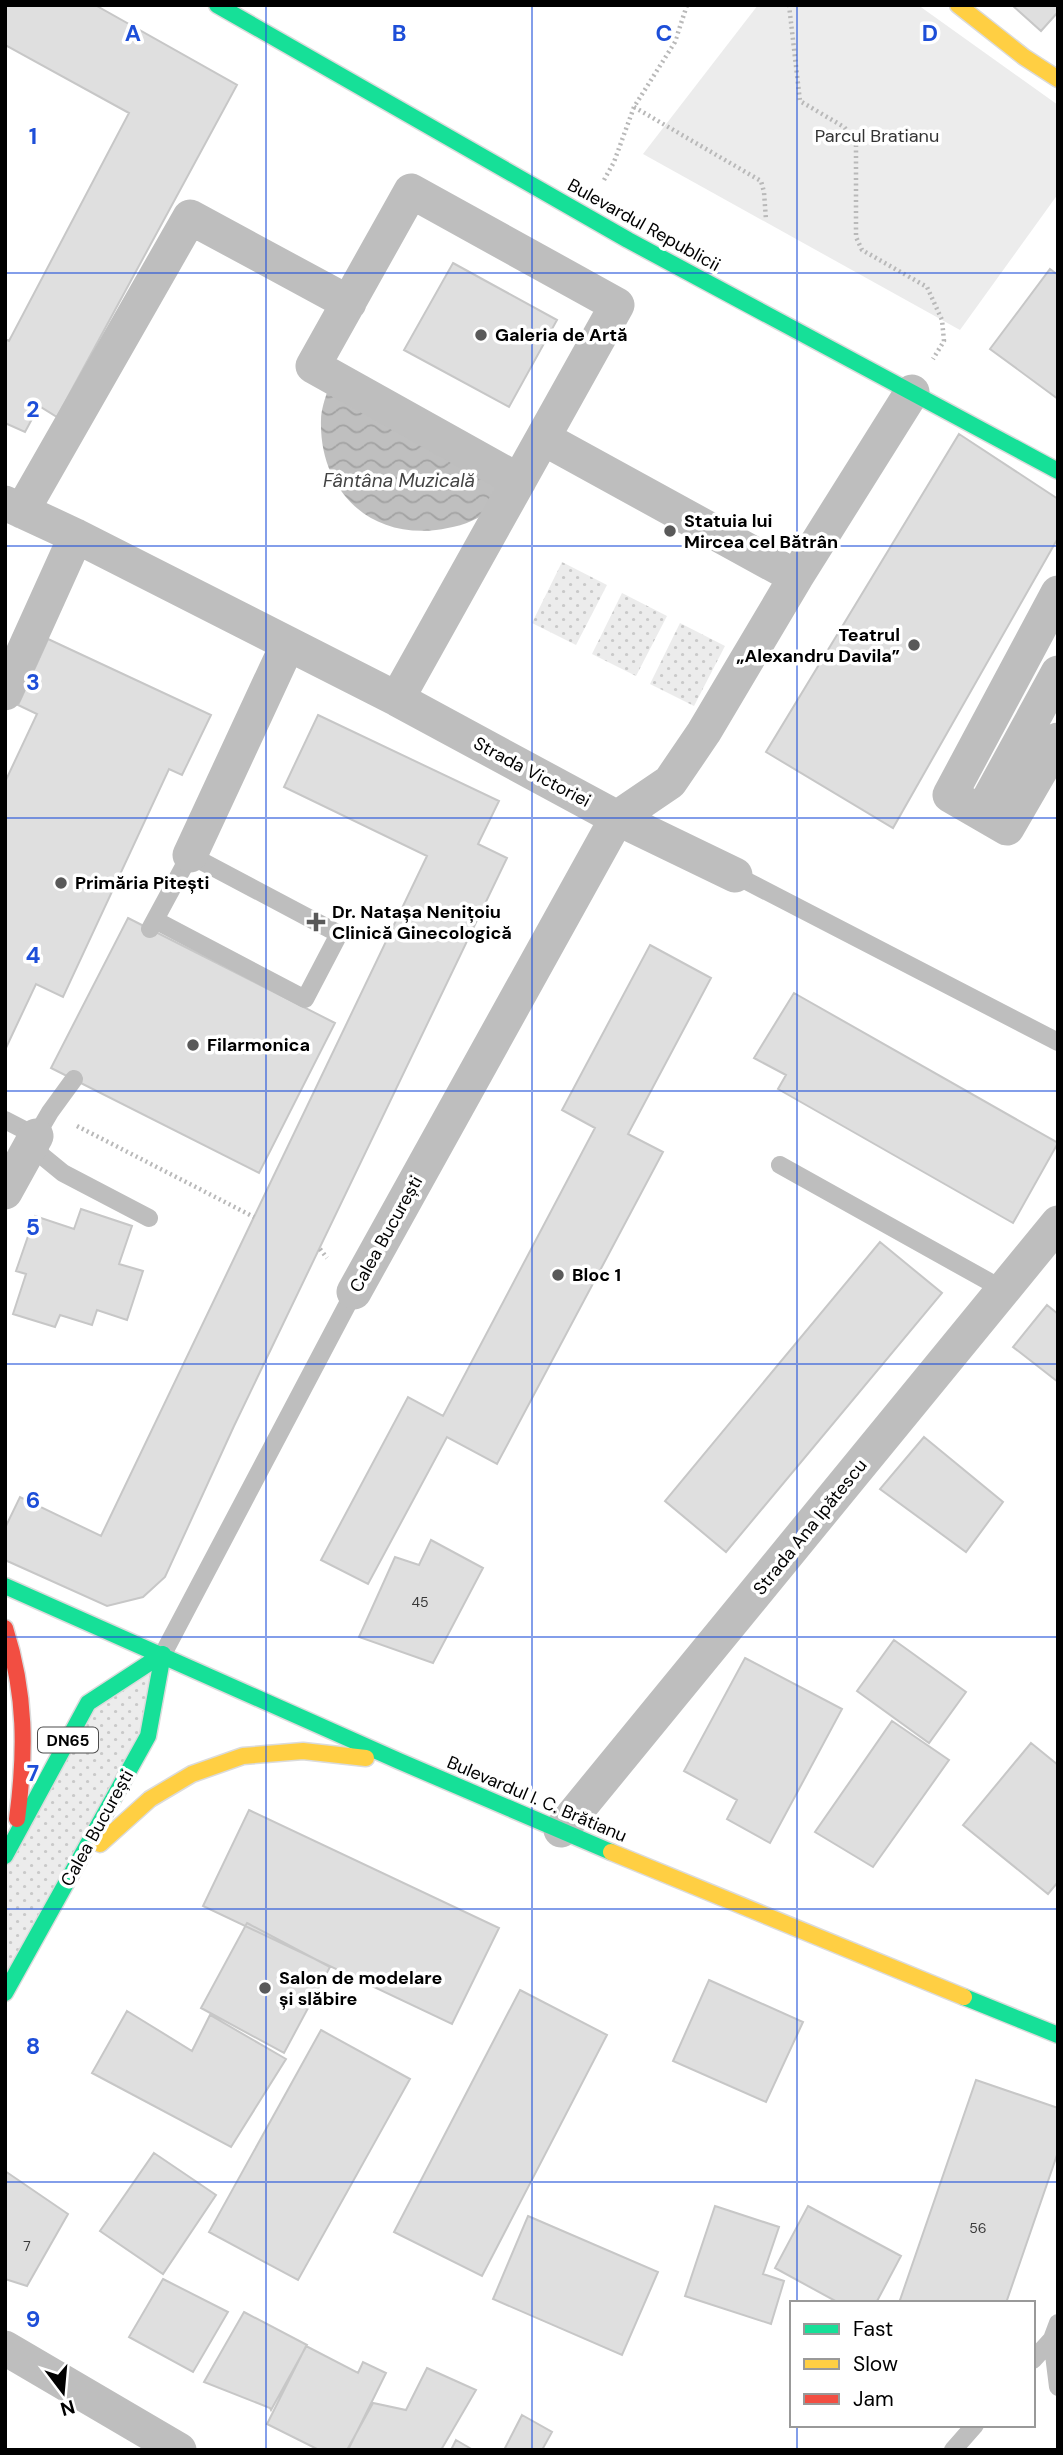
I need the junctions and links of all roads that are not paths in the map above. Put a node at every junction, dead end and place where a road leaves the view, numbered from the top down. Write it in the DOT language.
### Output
graph roads {
  1 [pos="217,5"];
  2 [pos="958,5"];
  3 [pos="1058,79"];
  4 [pos="349,303"];
  5 [pos="912,392"];
  6 [pos="543,438"];
  7 [pos="1058,471"];
  8 [pos="519,481"];
  9 [pos="13,507"];
  10 [pos="76,536"];
  11 [pos="796,576"];
  12 [pos="1058,593"];
  13 [pos="288,645"];
  14 [pos="1058,673"];
  15 [pos="5,693"];
  16 [pos="397,699"];
  17 [pos="1058,740"];
  18 [pos="982,812"];
  19 [pos="617,818"];
  20 [pos="190,855"];
  21 [pos="734,874"];
  22 [pos="1058,1042"];
  23 [pos="74,1079"];
  24 [pos="5,1120"];
  25 [pos="43,1124"];
  26 [pos="780,1165"];
  27 [pos="5,1192"];
  28 [pos="149,1219"];
  29 [pos="1058,1223"];
  30 [pos="1004,1290"];
  31 [pos="354,1292"];
  32 [pos="5,1586"];
  33 [pos="5,1628"];
  34 [pos="163,1654"];
  35 [pos="400,1762"];
  36 [pos="561,1830"];
  37 [pos="14,1841"];
  38 [pos="5,1856"];
  39 [pos="78,1864"];
  40 [pos="5,1993"];
  41 [pos="1058,2035"];
  42 [pos="1055,2331"];
  43 [pos="5,2348"];
  44 [pos="1035,2357"];
  45 [pos="1058,2387"];
  46 [pos="973,2427"];
  47 [pos="179,2450"];
  48 [pos="953,2450"];
  1 -- 5 [label="main road, Bulevardul Republicii"];
  2 -- 3 [label="main road"];
  4 -- 6 [label="street"];
  4 -- 8 [label="street"];
  4 -- 9 [label="street"];
  5 -- 7 [label="main road, Bulevardul Republicii"];
  5 -- 11 [label="street"];
  6 -- 8 [label="street"];
  6 -- 11 [label="street"];
  8 -- 16 [label="street"];
  9 -- 10 [label="street, Strada Victoriei"];
  10 -- 13 [label="street, Strada Victoriei"];
  10 -- 15 [label="street"];
  11 -- 19 [label="street"];
  12 -- 18 [label="street"];
  13 -- 16 [label="street, Strada Victoriei"];
  13 -- 20 [label="street"];
  14 -- 18 [label="street"];
  16 -- 19 [label="street, Strada Victoriei"];
  17 -- 18 [label="street"];
  19 -- 21 [label="street, Strada Victoriei"];
  19 -- 31 [label="street, Calea București"];
  20 -- 20 [label="lane"];
  21 -- 22 [label="lane, Strada Victoriei"];
  23 -- 25 [label="lane"];
  24 -- 25 [label="lane"];
  25 -- 27 [label="street"];
  25 -- 28 [label="lane"];
  26 -- 30 [label="lane"];
  29 -- 30 [label="street, Strada Ana Ipătescu"];
  30 -- 36 [label="street, Strada Ana Ipătescu"];
  31 -- 34 [label="lane, Calea București"];
  32 -- 34 [label="main road, Bulevardul I. C. Brătianu"];
  33 -- 37 [label="main road, DN65"];
  34 -- 35 [label="main road, Bulevardul I. C. Brătianu"];
  34 -- 37 [label="main road, Calea București / DN65"];
  34 -- 39 [label="main road, Calea București"];
  35 -- 36 [label="main road, Bulevardul I. C. Brătianu"];
  35 -- 39 [label="main road"];
  36 -- 41 [label="main road, Bulevardul I. C. Brătianu"];
  37 -- 38 [label="main road, Calea București / DN65"];
  39 -- 40 [label="main road, Calea București"];
  42 -- 44 [label="lane"];
  42 -- 45 [label="lane"];
  43 -- 47 [label="street"];
  46 -- 48 [label="lane"];
}
